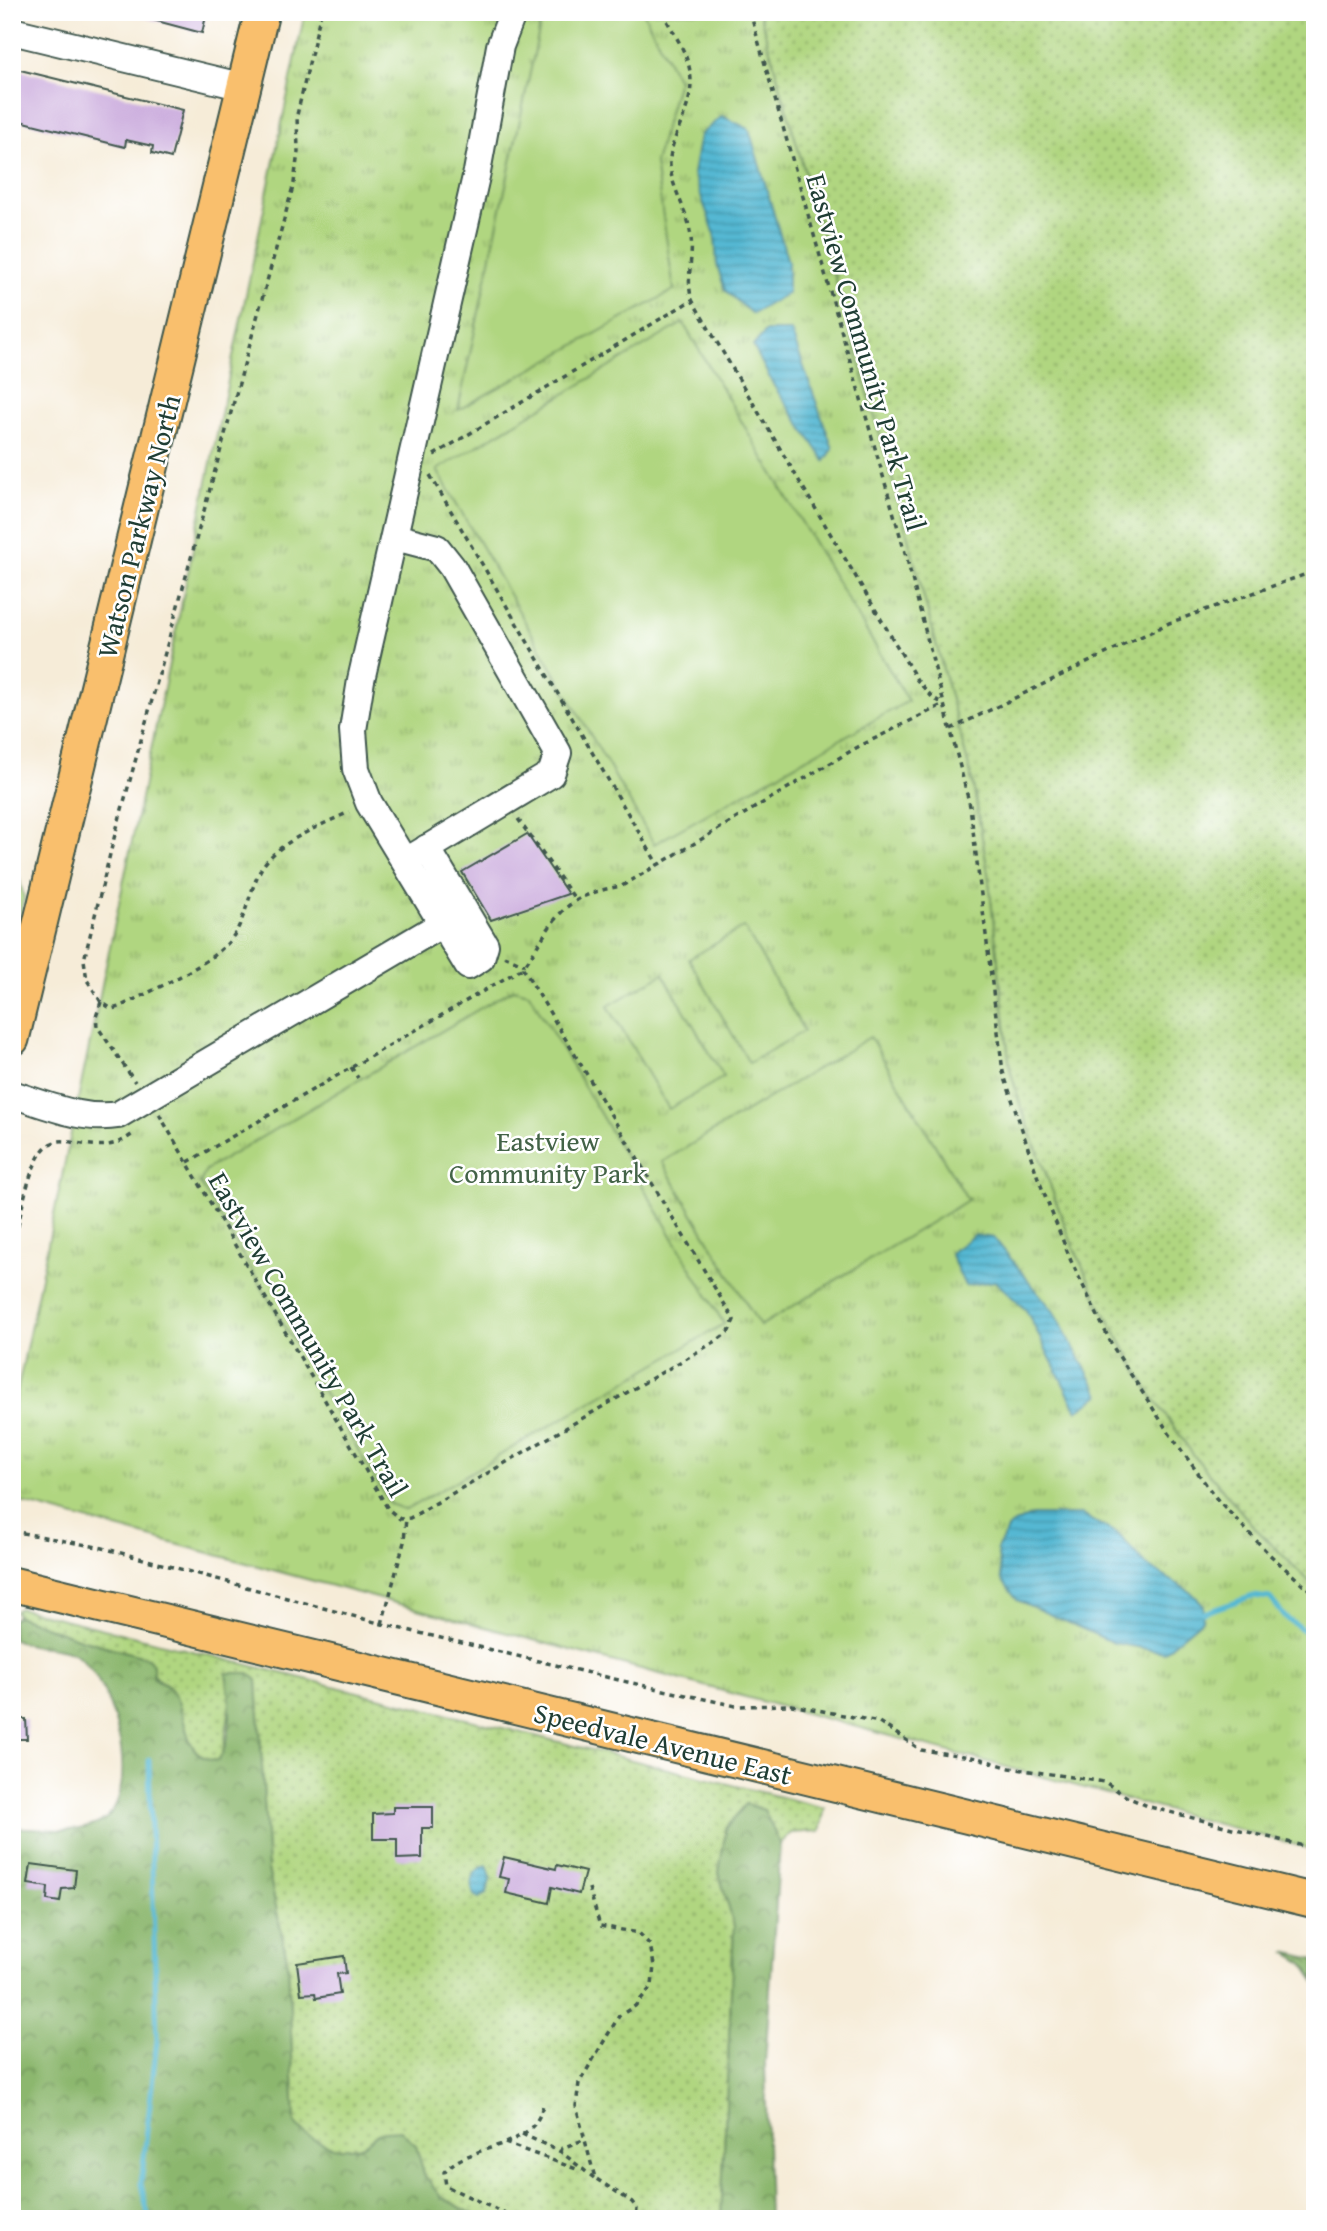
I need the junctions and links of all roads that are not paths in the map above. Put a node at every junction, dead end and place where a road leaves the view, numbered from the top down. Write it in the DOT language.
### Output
graph roads {
  1 [pos="262,12"];
  2 [pos="513,12"];
  3 [pos="12,31"];
  4 [pos="244,87"];
  5 [pos="395,537"];
  6 [pos="416,855"];
  7 [pos="442,924"];
  8 [pos="12,1039"];
  9 [pos="12,1094"];
  10 [pos="12,1584"];
  11 [pos="1315,1901"];
  1 -- 4 [label="main road, Watson Parkway North"];
  2 -- 5 [label="street"];
  3 -- 4 [label="street"];
  4 -- 8 [label="main road, Watson Parkway North"];
  5 -- 6 [label="street"];
  5 -- 6 [label="street"];
  6 -- 7 [label="street"];
  6 -- 7 [label="street"];
  7 -- 9 [label="street"];
  10 -- 11 [label="main road, Speedvale Avenue East"];
}
